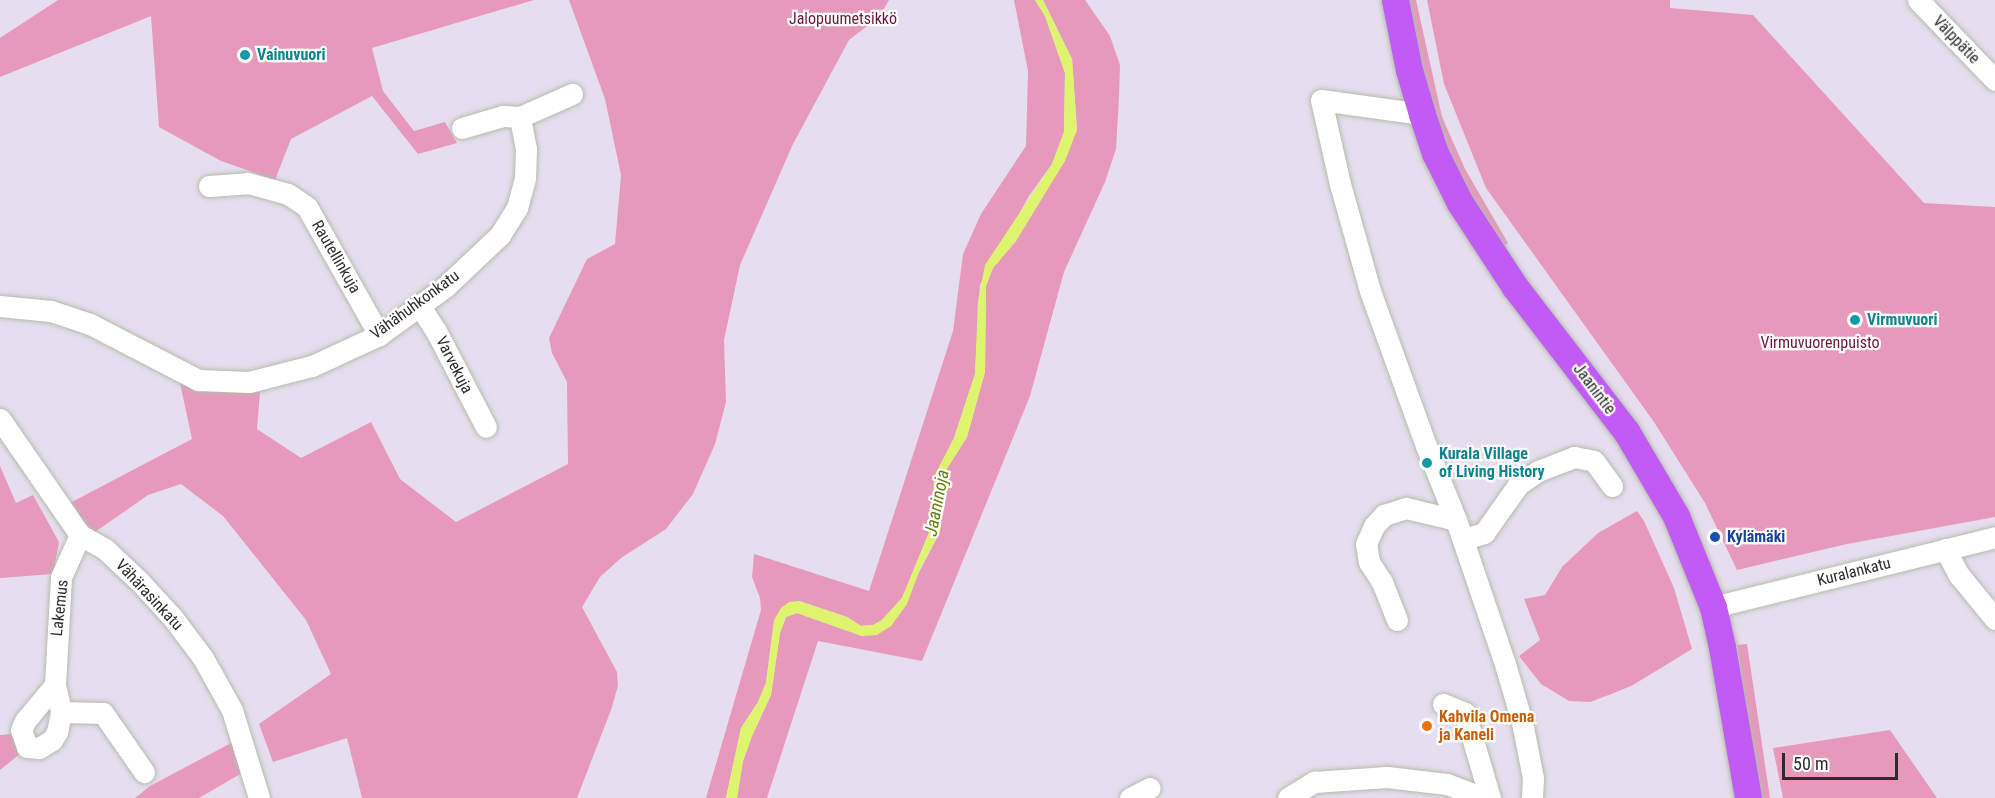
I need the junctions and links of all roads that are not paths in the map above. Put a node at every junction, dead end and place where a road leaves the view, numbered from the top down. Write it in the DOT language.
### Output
graph roads {
  1 [pos="1395,0"];
  2 [pos="1918,0"];
  3 [pos="1995,80"];
  4 [pos="572,94"];
  5 [pos="1422,114"];
  6 [pos="519,117"];
  7 [pos="462,128"];
  8 [pos="209,186"];
  9 [pos="419,305"];
  10 [pos="0,306"];
  11 [pos="379,335"];
  12 [pos="0,419"];
  13 [pos="486,427"];
  14 [pos="1612,486"];
  15 [pos="1494,521"];
  16 [pos="1459,527"];
  17 [pos="80,536"];
  18 [pos="1995,537"];
  19 [pos="1945,549"];
  20 [pos="1480,588"];
  21 [pos="1713,607"];
  22 [pos="1995,619"];
  23 [pos="1396,620"];
  24 [pos="55,685"];
  25 [pos="1443,704"];
  26 [pos="61,712"];
  27 [pos="144,772"];
  28 [pos="1451,785"];
  29 [pos="1150,788"];
  30 [pos="259,798"];
  31 [pos="1130,798"];
  32 [pos="1288,798"];
  33 [pos="1427,798"];
  34 [pos="1484,798"];
  35 [pos="1490,798"];
  36 [pos="1532,798"];
  37 [pos="1748,798"];
  1 -- 5 [label="main road, Jaanintie"];
  2 -- 3 [label="street, Välppätie"];
  4 -- 6 [label="street"];
  5 -- 16 [label="street"];
  5 -- 21 [label="main road, Jaanintie"];
  6 -- 7 [label="street"];
  6 -- 9 [label="street, Vähähuhkonkatu"];
  8 -- 11 [label="street, Rautellinkuja"];
  9 -- 11 [label="street, Vähähuhkonkatu"];
  9 -- 13 [label="street, Varvekuja"];
  10 -- 11 [label="street, Vähähuhkonkatu"];
  12 -- 17 [label="street, Vähärasinkatu"];
  14 -- 15 [label="street"];
  15 -- 16 [label="street"];
  15 -- 20 [label="street"];
  16 -- 20 [label="street"];
  16 -- 23 [label="street"];
  17 -- 24 [label="street, Lakemus"];
  17 -- 30 [label="street, Vähärasinkatu"];
  18 -- 19 [label="street, Kuralankatu"];
  19 -- 21 [label="street, Kuralankatu"];
  19 -- 22 [label="street"];
  20 -- 36 [label="street"];
  21 -- 37 [label="main road, Jaanintie"];
  24 -- 26 [label="street, Lakemus"];
  24 -- 26 [label="street"];
  25 -- 35 [label="street"];
  26 -- 27 [label="street"];
  28 -- 32 [label="street"];
  28 -- 33 [label="street"];
  28 -- 34 [label="street"];
  29 -- 31 [label="street"];
}
